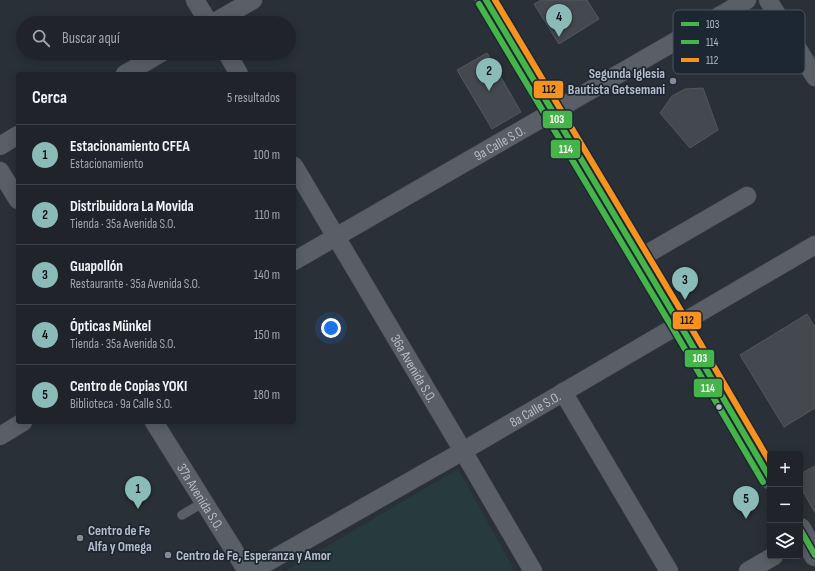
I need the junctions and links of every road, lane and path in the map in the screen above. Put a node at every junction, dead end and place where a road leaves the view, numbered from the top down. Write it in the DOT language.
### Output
graph roads {
  1 [pos="195,0"];
  2 [pos="253,0"];
  3 [pos="486,0"];
  4 [pos="747,0"];
  5 [pos="768,0"];
  6 [pos="730,10"];
  7 [pos="774,10"];
  8 [pos="205,16"];
  9 [pos="225,16"];
  10 [pos="673,43"];
  11 [pos="149,60"];
  12 [pos="231,60"];
  13 [pos="805,61"];
  14 [pos="128,72"];
  15 [pos="238,72"];
  16 [pos="815,77"];
  17 [pos="552,112"];
  18 [pos="16,137"];
  19 [pos="0,146"];
  20 [pos="296,169"];
  21 [pos="0,171"];
  22 [pos="747,196"];
  23 [pos="16,197"];
  24 [pos="336,237"];
  25 [pos="815,245"];
  26 [pos="640,258"];
  27 [pos="296,260"];
  28 [pos="679,323"];
  29 [pos="563,392"];
  30 [pos="20,424"];
  31 [pos="155,424"];
  32 [pos="0,436"];
  33 [pos="463,450"];
  34 [pos="767,473"];
  35 [pos="204,502"];
  36 [pos="182,515"];
  37 [pos="769,559"];
  38 [pos="247,571"];
  39 [pos="252,571"];
  40 [pos="532,571"];
  41 [pos="669,571"];
  42 [pos="748,571"];
  1 -- 8 [label="street"];
  2 -- 9 [label="street"];
  3 -- 17 [label="main road"];
  4 -- 6 [label="street, 9a Calle S.O."];
  5 -- 7 [label="street"];
  10 -- 17 [label="street, 9a Calle S.O."];
  11 -- 14 [label="street"];
  12 -- 15 [label="street"];
  13 -- 16 [label="street"];
  17 -- 24 [label="street, 9a Calle S.O."];
  17 -- 26 [label="main road"];
  18 -- 19 [label="street"];
  20 -- 24 [label="street, 36a Avenida S.O."];
  21 -- 23 [label="street"];
  22 -- 26 [label="street"];
  24 -- 27 [label="street, 9a Calle S.O."];
  24 -- 33 [label="street, 36a Avenida S.O."];
  25 -- 28 [label="street, 8a Calle S.O."];
  26 -- 28 [label="main road"];
  28 -- 29 [label="street, 8a Calle S.O."];
  28 -- 34 [label="main road"];
  29 -- 33 [label="street, 8a Calle S.O."];
  29 -- 41 [label="street"];
  30 -- 32 [label="street"];
  31 -- 35 [label="street, 37a Avenida S.O."];
  33 -- 39 [label="street, 8a Calle S.O."];
  33 -- 40 [label="street, 36a Avenida S.O."];
  35 -- 36 [label="lane"];
  35 -- 38 [label="street, 37a Avenida S.O."];
  37 -- 42 [label="street"];
}
